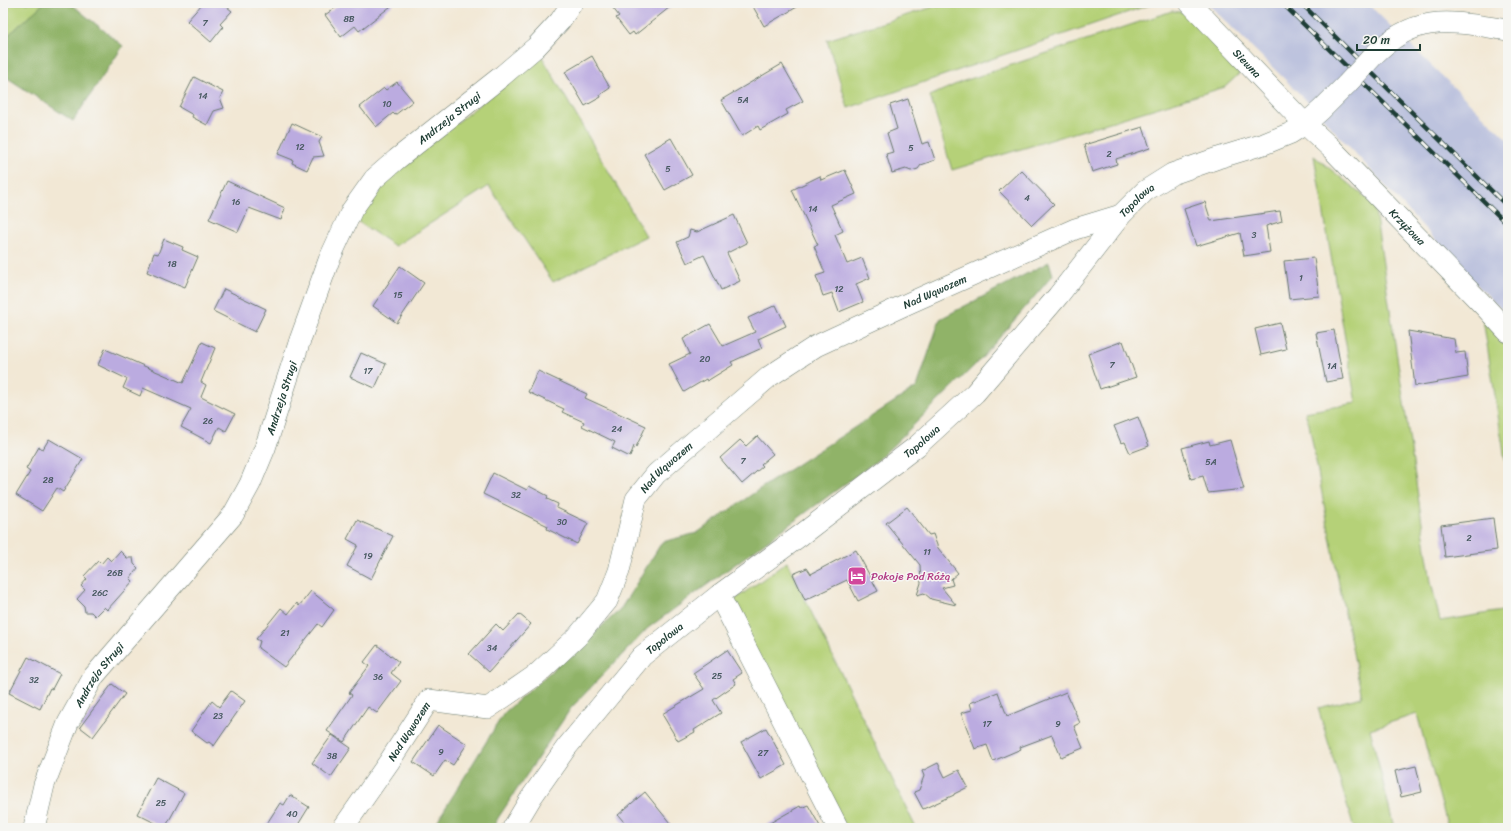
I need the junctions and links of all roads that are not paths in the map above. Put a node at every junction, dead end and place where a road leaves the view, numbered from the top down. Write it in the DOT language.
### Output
graph roads {
  1 [pos="572,3"];
  2 [pos="1190,3"];
  3 [pos="1508,30"];
  4 [pos="1305,124"];
  5 [pos="1120,216"];
  6 [pos="1508,332"];
  7 [pos="719,595"];
  8 [pos="34,828"];
  9 [pos="342,828"];
  10 [pos="513,828"];
  11 [pos="838,828"];
  1 -- 8 [label="street, Andrzeja Strugi"];
  2 -- 4 [label="street, Siewna"];
  3 -- 4 [label="street, Topolowa, bridge"];
  4 -- 5 [label="street, Topolowa"];
  4 -- 6 [label="street, Krzyżowa"];
  5 -- 7 [label="street, Topolowa"];
  5 -- 9 [label="street, Nad Wąwozem"];
  7 -- 10 [label="street, Topolowa"];
  7 -- 11 [label="street"];
}
